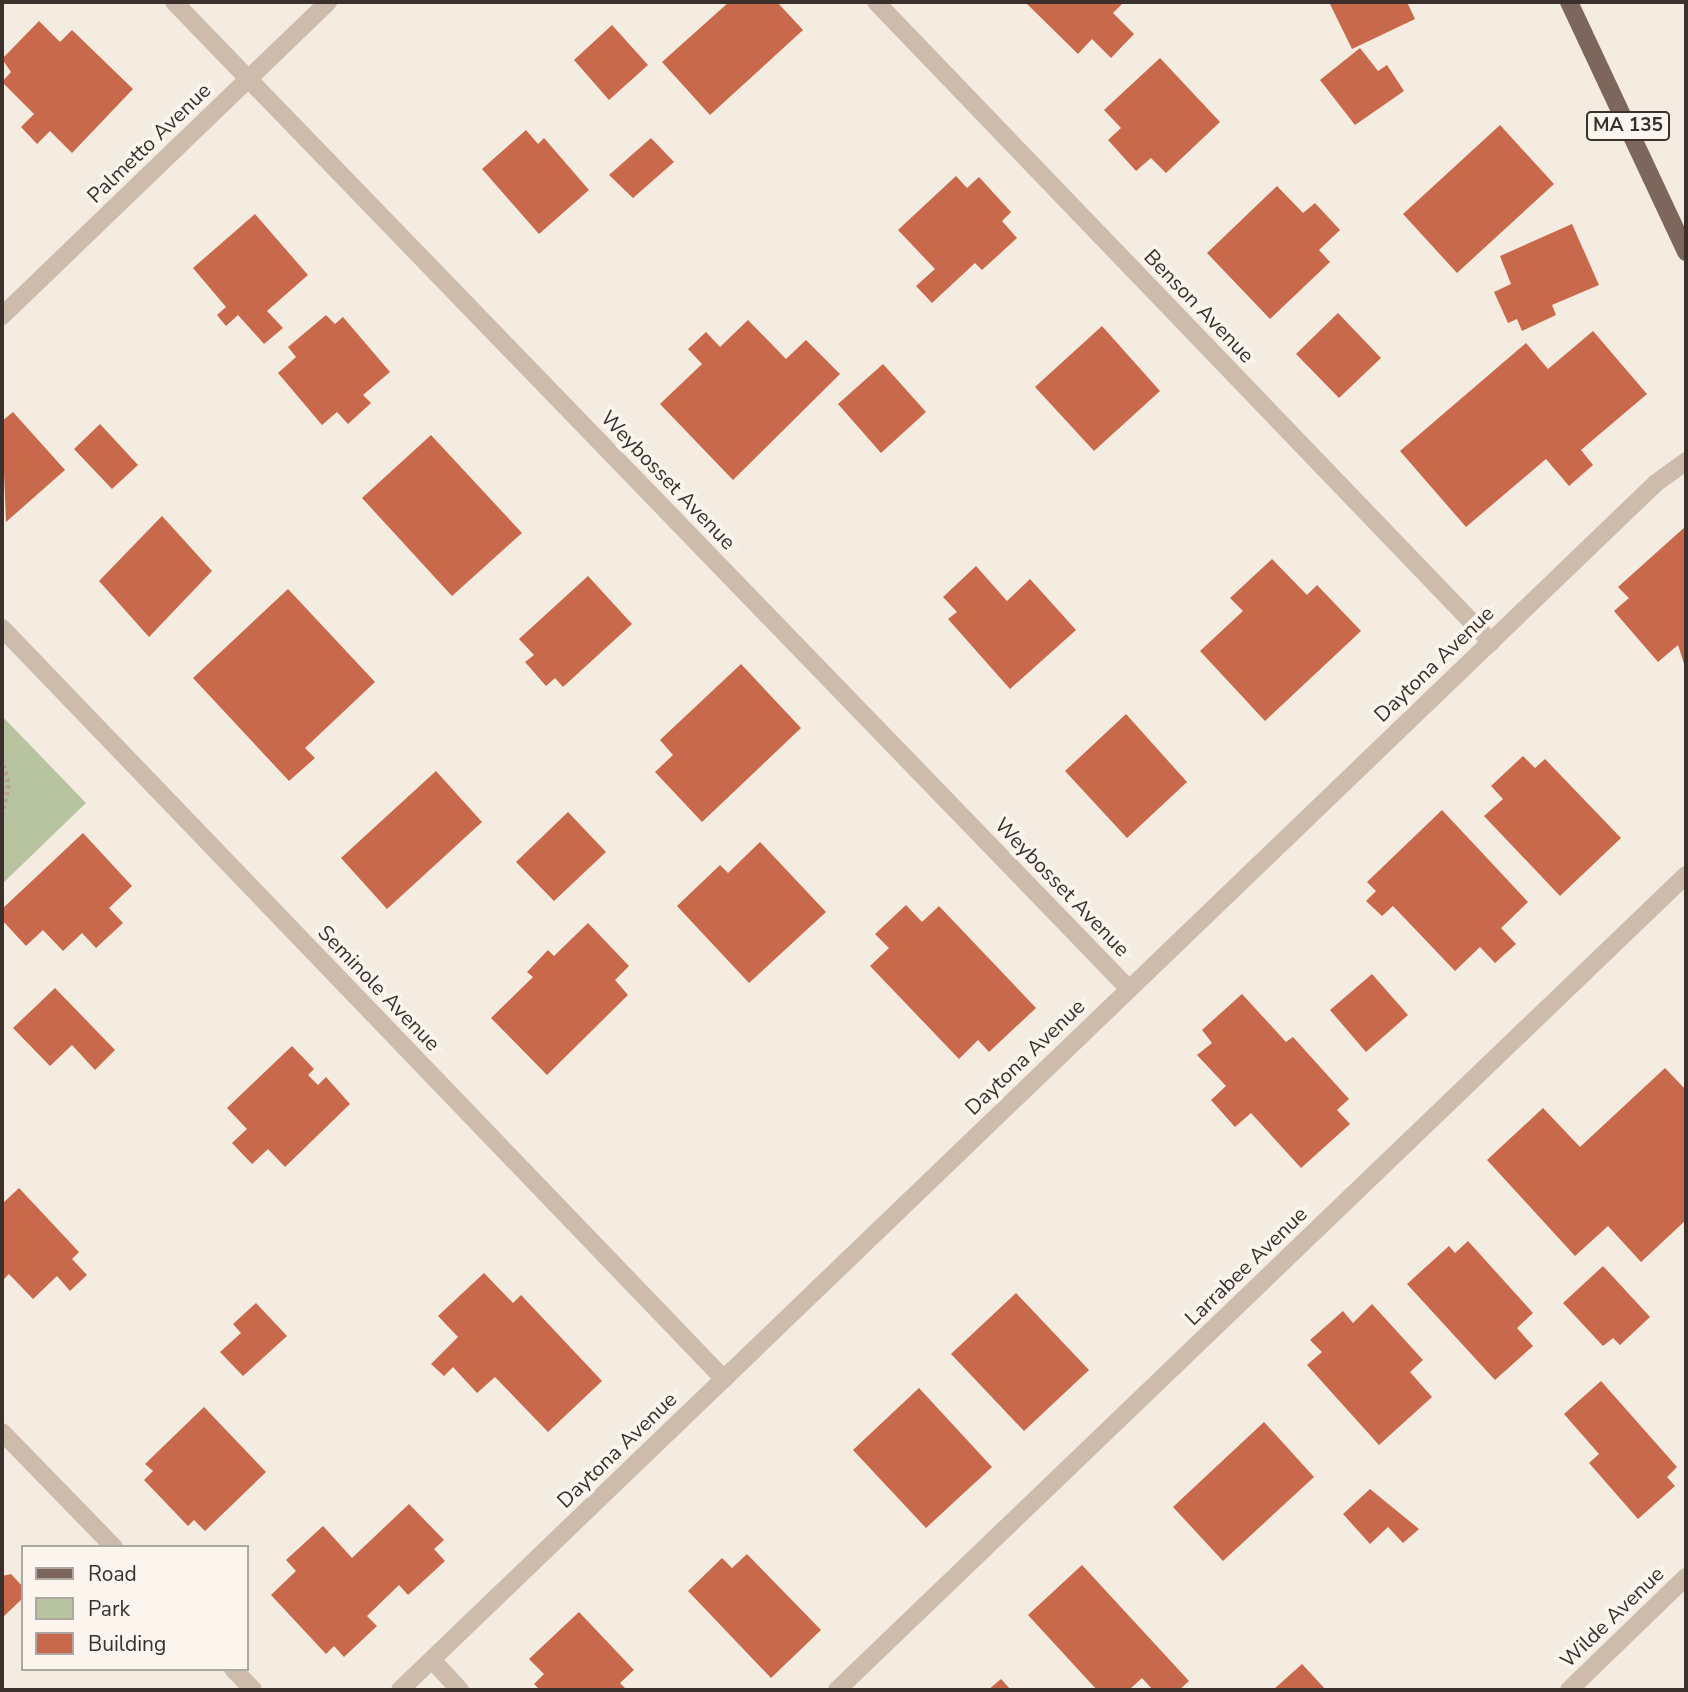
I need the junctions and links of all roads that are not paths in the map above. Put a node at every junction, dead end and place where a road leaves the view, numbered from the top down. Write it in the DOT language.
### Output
graph roads {
  1 [pos="174,2"];
  2 [pos="328,2"];
  3 [pos="876,2"];
  4 [pos="1569,2"];
  5 [pos="248,79"];
  6 [pos="1686,251"];
  7 [pos="2,316"];
  8 [pos="1686,461"];
  9 [pos="2,628"];
  10 [pos="1490,642"];
  11 [pos="1686,875"];
  12 [pos="1129,989"];
  13 [pos="724,1379"];
  14 [pos="2,1432"];
  15 [pos="112,1545"];
  16 [pos="1686,1577"];
  17 [pos="432,1660"];
  18 [pos="235,1671"];
  19 [pos="253,1690"];
  20 [pos="400,1690"];
  21 [pos="460,1690"];
  22 [pos="837,1690"];
  23 [pos="1569,1690"];
  1 -- 5 [label="street, Weybosset Avenue"];
  2 -- 5 [label="street, Palmetto Avenue"];
  3 -- 10 [label="street, Benson Avenue"];
  4 -- 6 [label="main road, MA 135"];
  5 -- 7 [label="street, Palmetto Avenue"];
  5 -- 12 [label="street, Weybosset Avenue"];
  8 -- 10 [label="street, Daytona Avenue"];
  9 -- 13 [label="street, Seminole Avenue"];
  10 -- 12 [label="street, Daytona Avenue"];
  11 -- 22 [label="street, Larrabee Avenue"];
  12 -- 13 [label="street, Daytona Avenue"];
  13 -- 17 [label="street, Daytona Avenue"];
  14 -- 15 [label="street"];
  16 -- 23 [label="street, Wilde Avenue"];
  17 -- 20 [label="street, Daytona Avenue"];
  17 -- 21 [label="street"];
  18 -- 19 [label="street"];
}
